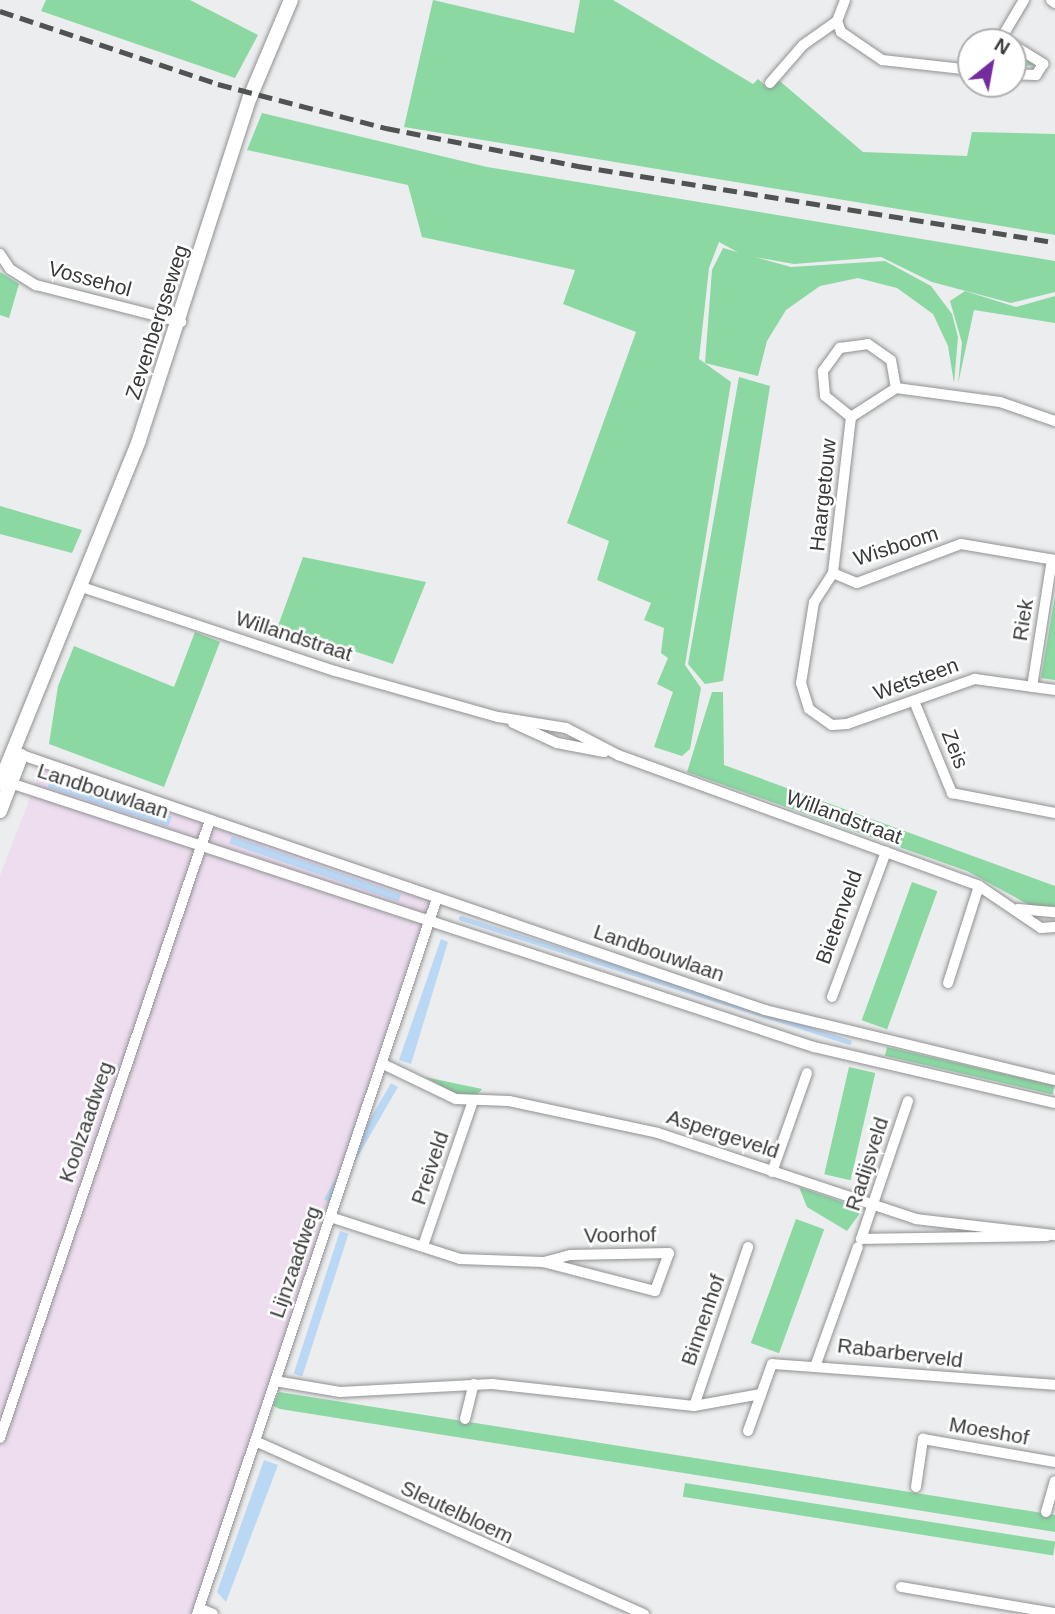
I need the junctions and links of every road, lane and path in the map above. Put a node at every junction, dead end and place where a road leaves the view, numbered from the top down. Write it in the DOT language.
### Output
graph roads {
  1 [pos="291,0"];
  2 [pos="845,0"];
  3 [pos="1024,0"];
  4 [pos="836,21"];
  5 [pos="1010,28"];
  6 [pos="1027,54"];
  7 [pos="957,68"];
  8 [pos="1027,75"];
  9 [pos="770,83"];
  10 [pos="0,254"];
  11 [pos="181,323"];
  12 [pos="896,388"];
  13 [pos="851,417"];
  14 [pos="1055,421"];
  15 [pos="1054,560"];
  16 [pos="834,573"];
  17 [pos="79,586"];
  18 [pos="1032,687"];
  19 [pos="1055,690"];
  20 [pos="802,697"];
  21 [pos="914,701"];
  22 [pos="17,753"];
  23 [pos="4,782"];
  24 [pos="0,811"];
  25 [pos="1055,813"];
  26 [pos="209,820"];
  27 [pos="201,843"];
  28 [pos="886,852"];
  29 [pos="979,886"];
  30 [pos="437,898"];
  31 [pos="1018,909"];
  32 [pos="1055,912"];
  33 [pos="430,923"];
  34 [pos="1055,927"];
  35 [pos="948,983"];
  36 [pos="832,997"];
  37 [pos="871,1038"];
  38 [pos="865,1058"];
  39 [pos="385,1065"];
  40 [pos="807,1073"];
  41 [pos="1055,1080"];
  42 [pos="473,1101"];
  43 [pos="908,1101"];
  44 [pos="1055,1103"];
  45 [pos="772,1172"];
  46 [pos="875,1205"];
  47 [pos="330,1217"];
  48 [pos="1054,1235"];
  49 [pos="859,1243"];
  50 [pos="423,1246"];
  51 [pos="748,1247"];
  52 [pos="543,1262"];
  53 [pos="816,1364"];
  54 [pos="275,1381"];
  55 [pos="474,1384"];
  56 [pos="1055,1385"];
  57 [pos="761,1394"];
  58 [pos="694,1406"];
  59 [pos="465,1419"];
  60 [pos="748,1431"];
  61 [pos="0,1438"];
  62 [pos="255,1441"];
  63 [pos="1055,1462"];
  64 [pos="1055,1480"];
  65 [pos="916,1487"];
  66 [pos="1046,1512"];
  67 [pos="901,1587"];
  68 [pos="989,1608"];
  69 [pos="198,1611"];
  70 [pos="622,1612"];
  71 [pos="1055,1613"];
  72 [pos="213,1614"];
  73 [pos="644,1614"];
  1 -- 11 [label="street, Zevenbergseweg"];
  2 -- 4 [label="street"];
  3 -- 5 [label="street"];
  4 -- 7 [label="street"];
  4 -- 9 [label="street"];
  6 -- 8 [label="street"];
  10 -- 11 [label="street, Vossehol"];
  11 -- 17 [label="street, Zevenbergseweg"];
  12 -- 13 [label="street, Haargetouw"];
  12 -- 13 [label="street, Haargetouw"];
  12 -- 14 [label="street"];
  13 -- 16 [label="street, Haargetouw"];
  15 -- 16 [label="street, Wisboom"];
  15 -- 18 [label="street, Riek"];
  16 -- 20 [label="street, Haargetouw"];
  17 -- 22 [label="street, Zevenbergseweg"];
  17 -- 28 [label="street, Willandstraat"];
  18 -- 19 [label="street, Wetsteen"];
  18 -- 21 [label="street, Wetsteen"];
  20 -- 21 [label="street, Wetsteen"];
  21 -- 25 [label="street, Zeis"];
  22 -- 23 [label="street, Zevenbergseweg"];
  22 -- 26 [label="street, Landbouwlaan"];
  23 -- 24 [label="street, Zevenbergseweg"];
  23 -- 27 [label="street, Landbouwlaan"];
  26 -- 27 [label="street, Koolzaadweg"];
  26 -- 30 [label="street, Landbouwlaan"];
  27 -- 33 [label="street, Landbouwlaan"];
  27 -- 61 [label="street, Koolzaadweg"];
  28 -- 29 [label="street, Willandstraat"];
  28 -- 36 [label="street, Bietenveld"];
  29 -- 31 [label="street, Willandstraat"];
  29 -- 35 [label="street"];
  30 -- 33 [label="street"];
  30 -- 37 [label="street, Landbouwlaan"];
  31 -- 32 [label="street, Willandstraat"];
  31 -- 34 [label="street, Willandstraat"];
  33 -- 38 [label="street, Landbouwlaan"];
  33 -- 39 [label="street, Lijnzaadweg"];
  37 -- 38 [label="street"];
  37 -- 41 [label="street, Landbouwlaan"];
  38 -- 44 [label="street, Landbouwlaan"];
  39 -- 42 [label="street, Aspergeveld"];
  39 -- 47 [label="street, Lijnzaadweg"];
  40 -- 45 [label="street"];
  42 -- 45 [label="street, Aspergeveld"];
  42 -- 50 [label="street, Preiveld"];
  43 -- 46 [label="street, Radijsveld"];
  45 -- 46 [label="street, Aspergeveld"];
  46 -- 48 [label="street, Aspergeveld"];
  46 -- 49 [label="street, Radijsveld"];
  47 -- 50 [label="street, Voorhof"];
  47 -- 54 [label="street, Lijnzaadweg"];
  48 -- 49 [label="street, Aspergeveld"];
  49 -- 53 [label="street, Radijsveld"];
  50 -- 52 [label="street, Voorhof"];
  51 -- 58 [label="street, Binnenhof"];
  52 -- 52 [label="street, Voorhof"];
  53 -- 56 [label="street, Rabarberveld"];
  53 -- 57 [label="street, Rabarberveld"];
  54 -- 55 [label="street"];
  54 -- 62 [label="street, Lijnzaadweg"];
  55 -- 58 [label="street"];
  55 -- 59 [label="street"];
  57 -- 58 [label="street"];
  57 -- 60 [label="street, Rabarberveld"];
  62 -- 69 [label="street, Lijnzaadweg"];
  62 -- 70 [label="street, Sleutelbloem"];
  63 -- 65 [label="street, Moeshof"];
  64 -- 66 [label="street"];
  67 -- 68 [label="street"];
  68 -- 71 [label="street"];
  69 -- 72 [label="street"];
  70 -- 73 [label="street, Sleutelbloem"];
}
